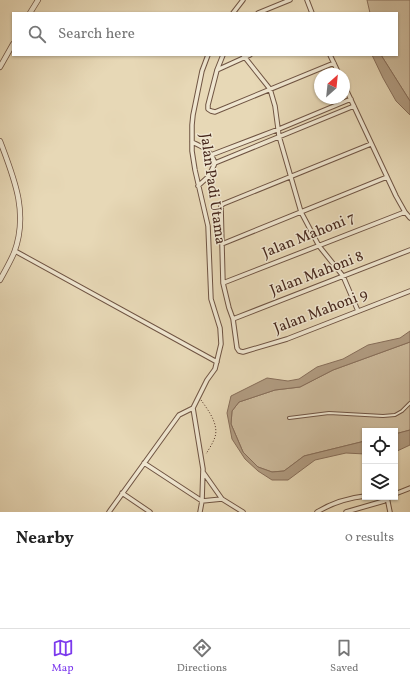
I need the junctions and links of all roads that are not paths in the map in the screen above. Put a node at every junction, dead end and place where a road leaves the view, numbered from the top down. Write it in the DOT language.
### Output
graph roads {
  1 [pos="38,0"];
  2 [pos="243,0"];
  3 [pos="290,0"];
  4 [pos="307,0"];
  5 [pos="31,12"];
  6 [pos="234,12"];
  7 [pos="260,12"];
  8 [pos="312,12"];
  9 [pos="12,46"];
  10 [pos="208,56"];
  11 [pos="223,56"];
  12 [pos="244,56"];
  13 [pos="330,56"];
  14 [pos="334,63"];
  15 [pos="0,67"];
  16 [pos="336,68"];
  17 [pos="217,70"];
  18 [pos="270,89"];
  19 [pos="351,99"];
  20 [pos="354,106"];
  21 [pos="279,129"];
  22 [pos="279,136"];
  23 [pos="0,141"];
  24 [pos="192,142"];
  25 [pos="372,144"];
  26 [pos="212,155"];
  27 [pos="215,163"];
  28 [pos="290,176"];
  29 [pos="387,177"];
  30 [pos="198,186"];
  31 [pos="301,212"];
  32 [pos="405,212"];
  33 [pos="410,218"];
  34 [pos="222,244"];
  35 [pos="319,246"];
  36 [pos="410,250"];
  37 [pos="15,251"];
  38 [pos="343,276"];
  39 [pos="0,280"];
  40 [pos="223,283"];
  41 [pos="410,291"];
  42 [pos="358,311"];
  43 [pos="233,320"];
  44 [pos="217,362"];
  45 [pos="410,403"];
  46 [pos="193,408"];
  47 [pos="289,418"];
  48 [pos="144,463"];
  49 [pos="203,472"];
  50 [pos="410,488"];
  51 [pos="122,493"];
  52 [pos="398,493"];
  53 [pos="362,496"];
  54 [pos="222,499"];
  55 [pos="385,500"];
  56 [pos="388,500"];
  57 [pos="202,501"];
  58 [pos="109,512"];
  59 [pos="150,512"];
  60 [pos="200,512"];
  61 [pos="243,512"];
  62 [pos="317,512"];
  63 [pos="346,512"];
  64 [pos="390,512"];
  1 -- 5 [label="street"];
  2 -- 6 [label="street"];
  3 -- 7 [label="street"];
  4 -- 8 [label="street"];
  9 -- 15 [label="street"];
  10 -- 24 [label="street, Jalan Padi Utama"];
  11 -- 17 [label="street"];
  12 -- 17 [label="street"];
  12 -- 18 [label="street"];
  13 -- 14 [label="street"];
  14 -- 16 [label="street"];
  14 -- 18 [label="street"];
  17 -- 18 [label="street"];
  18 -- 21 [label="street"];
  19 -- 20 [label="street"];
  19 -- 21 [label="street"];
  20 -- 22 [label="street"];
  20 -- 25 [label="street"];
  21 -- 22 [label="street"];
  21 -- 26 [label="street"];
  22 -- 27 [label="street"];
  22 -- 28 [label="street"];
  23 -- 37 [label="street"];
  24 -- 26 [label="street"];
  24 -- 30 [label="street, Jalan Padi Utama"];
  25 -- 28 [label="street"];
  25 -- 29 [label="street"];
  26 -- 27 [label="street"];
  27 -- 30 [label="street"];
  28 -- 31 [label="street"];
  28 -- 34 [label="street"];
  29 -- 31 [label="street"];
  29 -- 32 [label="street"];
  30 -- 44 [label="street, Jalan Padi Utama"];
  31 -- 34 [label="street"];
  31 -- 35 [label="street"];
  32 -- 33 [label="street"];
  32 -- 35 [label="street, Jalan Mahoni 7"];
  34 -- 40 [label="street"];
  35 -- 38 [label="street"];
  35 -- 40 [label="street, Jalan Mahoni 7"];
  36 -- 38 [label="street, Jalan Mahoni 8"];
  37 -- 39 [label="street"];
  37 -- 44 [label="street"];
  38 -- 42 [label="street"];
  38 -- 43 [label="street, Jalan Mahoni 8"];
  40 -- 43 [label="street"];
  41 -- 42 [label="street, Jalan Mahoni 9"];
  42 -- 43 [label="street, Jalan Mahoni 9"];
  44 -- 46 [label="street, Jalan Padi Utama"];
  45 -- 47 [label="lane"];
  46 -- 48 [label="street"];
  46 -- 49 [label="street"];
  48 -- 51 [label="street"];
  48 -- 57 [label="street"];
  49 -- 54 [label="street"];
  49 -- 57 [label="street"];
  50 -- 52 [label="street"];
  51 -- 58 [label="street"];
  51 -- 59 [label="street"];
  53 -- 62 [label="street"];
  54 -- 57 [label="street"];
  54 -- 61 [label="street"];
  55 -- 63 [label="street"];
  56 -- 64 [label="street"];
  57 -- 60 [label="street"];
}
